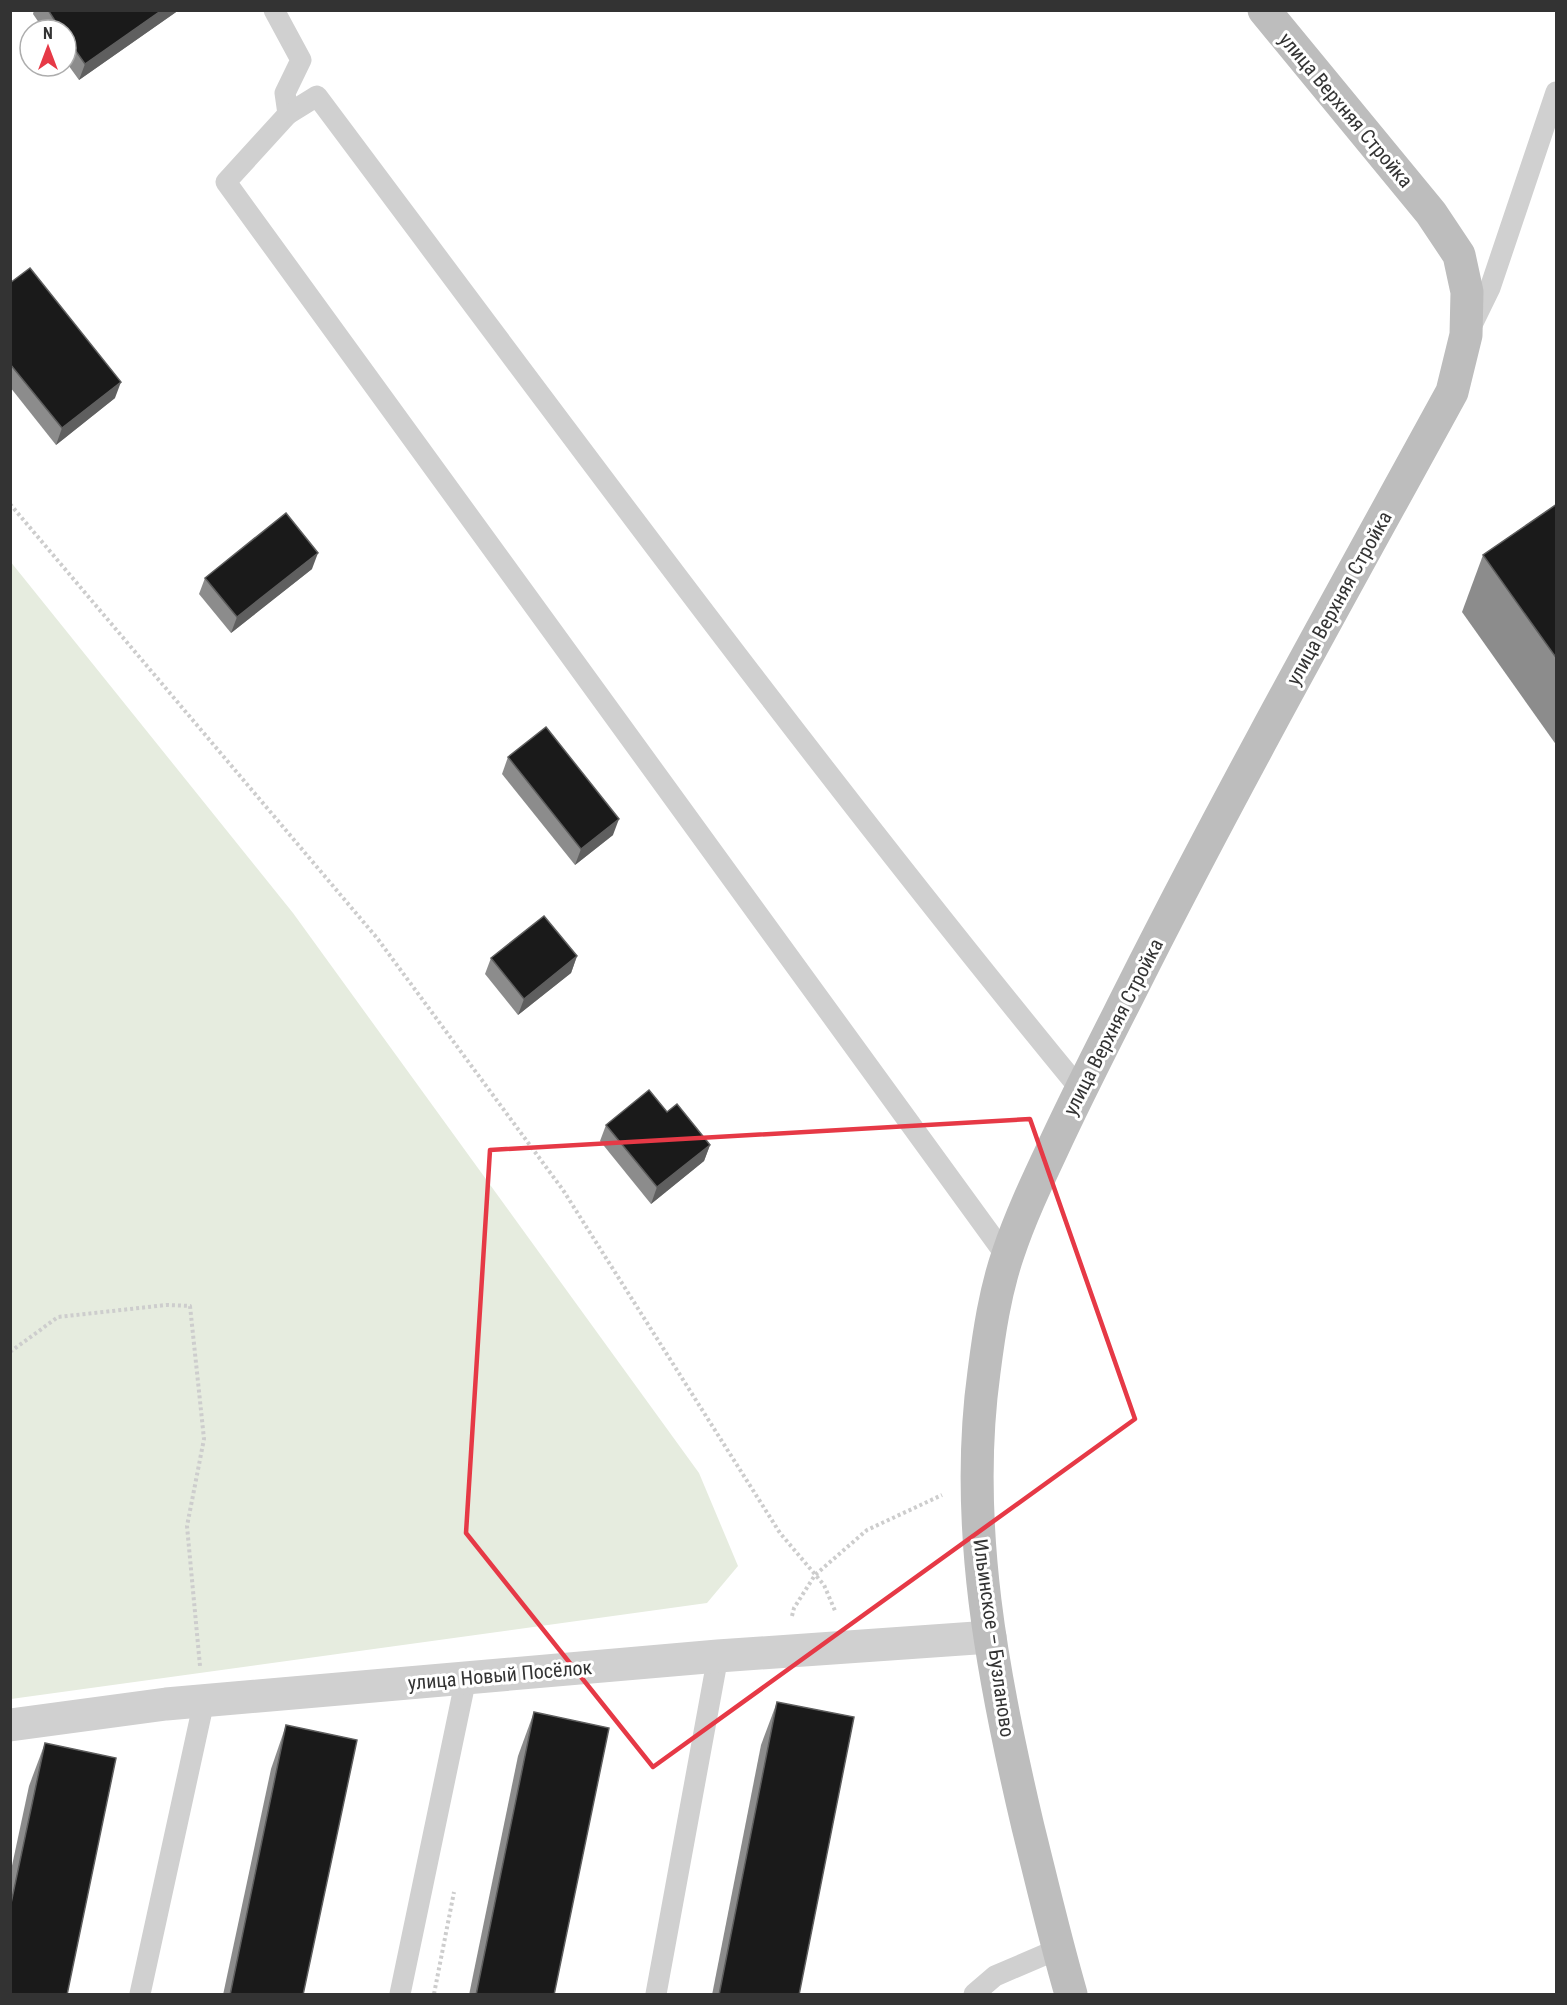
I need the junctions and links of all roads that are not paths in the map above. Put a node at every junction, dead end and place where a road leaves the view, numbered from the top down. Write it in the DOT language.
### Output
graph roads {
  1 [pos="274,10"];
  2 [pos="1264,10"];
  3 [pos="1557,92"];
  4 [pos="288,114"];
  5 [pos="1466,335"];
  6 [pos="1080,1089"];
  7 [pos="1025,1208"];
  8 [pos="1007,1257"];
  9 [pos="990,1637"];
  10 [pos="718,1656"];
  11 [pos="466,1678"];
  12 [pos="204,1701"];
  13 [pos="10,1725"];
  14 [pos="1058,1950"];
  15 [pos="140,1995"];
  16 [pos="400,1995"];
  17 [pos="656,1995"];
  18 [pos="974,1995"];
  19 [pos="1071,1995"];
  1 -- 4 [label="lane"];
  2 -- 5 [label="street, улица Верхняя Стройка"];
  3 -- 5 [label="lane"];
  4 -- 6 [label="lane"];
  4 -- 8 [label="lane"];
  5 -- 6 [label="street, улица Верхняя Стройка"];
  6 -- 7 [label="street, улица Верхняя Стройка"];
  7 -- 8 [label="street, Ильинское – Бузланово"];
  8 -- 9 [label="street, Ильинское – Бузланово"];
  9 -- 10 [label="street, улица Новый Посёлок"];
  9 -- 14 [label="street, Ильинское – Бузланово"];
  10 -- 11 [label="street, улица Новый Посёлок"];
  10 -- 17 [label="lane"];
  11 -- 12 [label="street, улица Новый Посёлок"];
  11 -- 16 [label="lane"];
  12 -- 13 [label="street, улица Новый Посёлок"];
  12 -- 15 [label="lane"];
  14 -- 18 [label="lane"];
  14 -- 19 [label="street, Ильинское – Бузланово"];
}
